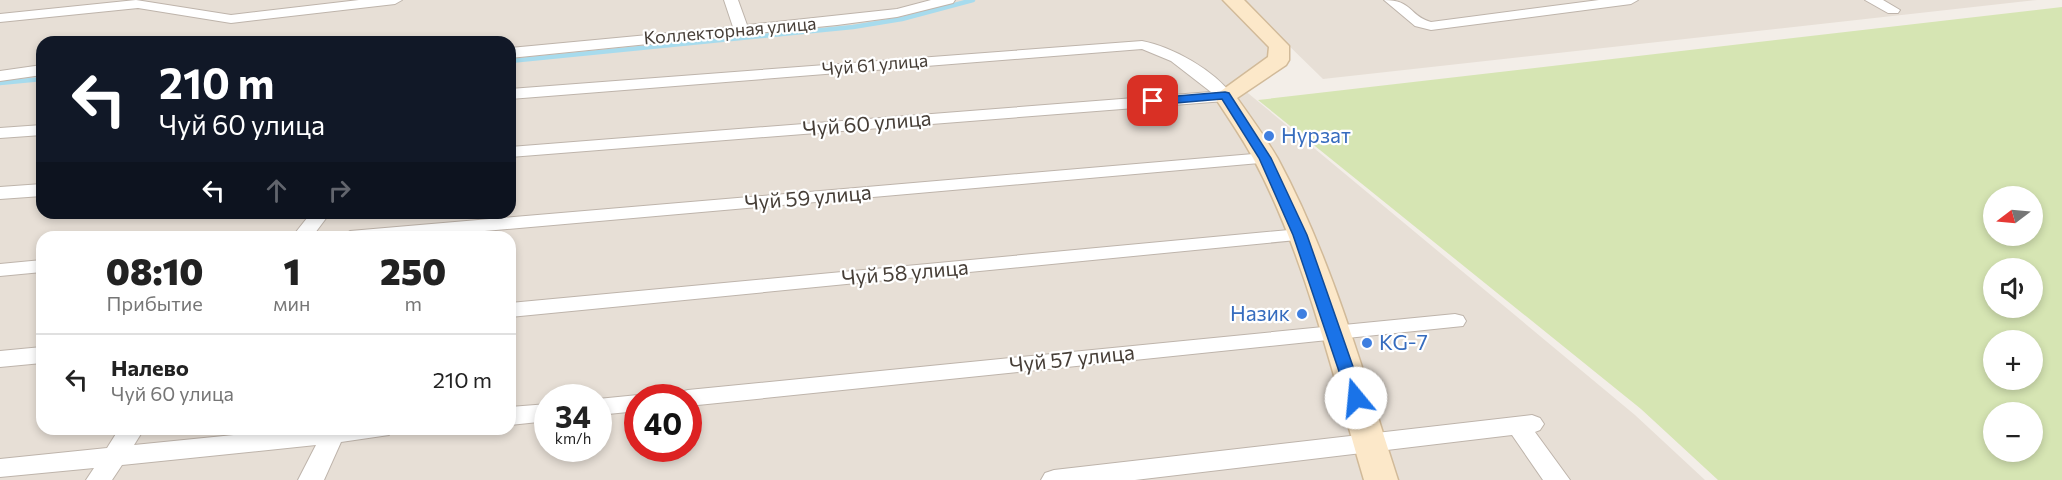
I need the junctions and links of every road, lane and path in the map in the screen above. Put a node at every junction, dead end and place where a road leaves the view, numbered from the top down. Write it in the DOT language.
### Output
graph roads {
  1 [pos="395,0"];
  2 [pos="730,0"];
  3 [pos="948,0"];
  4 [pos="1233,0"];
  5 [pos="1391,0"];
  6 [pos="1500,0"];
  7 [pos="1630,0"];
  8 [pos="1872,0"];
  9 [pos="1893,10"];
  10 [pos="1521,15"];
  11 [pos="0,18"];
  12 [pos="741,30"];
  13 [pos="516,51"];
  14 [pos="36,71"];
  15 [pos="0,76"];
  16 [pos="516,94"];
  17 [pos="1225,96"];
  18 [pos="36,130"];
  19 [pos="0,133"];
  20 [pos="516,152"];
  21 [pos="1265,158"];
  22 [pos="36,190"];
  23 [pos="0,193"];
  24 [pos="316,219"];
  25 [pos="307,231"];
  26 [pos="419,231"];
  27 [pos="1300,235"];
  28 [pos="36,267"];
  29 [pos="0,270"];
  30 [pos="516,309"];
  31 [pos="1455,321"];
  32 [pos="1335,332"];
  33 [pos="36,356"];
  34 [pos="0,359"];
  35 [pos="702,397"];
  36 [pos="534,413"];
  37 [pos="516,415"];
  38 [pos="128,435"];
  39 [pos="323,435"];
  40 [pos="333,435"];
  41 [pos="1370,442"];
  42 [pos="113,455"];
  43 [pos="0,468"];
  44 [pos="99,480"];
  45 [pos="311,480"];
  46 [pos="1054,480"];
  47 [pos="1381,480"];
  48 [pos="1557,480"];
  1 -- 11 [label="street"];
  2 -- 12 [label="street"];
  3 -- 12 [label="street, Коллекторная улица"];
  4 -- 17 [label="street"];
  5 -- 10 [label="street"];
  6 -- 10 [label="street"];
  7 -- 10 [label="street"];
  8 -- 9 [label="street"];
  12 -- 13 [label="street, Коллекторная улица"];
  14 -- 15 [label="street"];
  16 -- 17 [label="street, Чуй 61 улица"];
  17 -- 20 [label="street, Чуй 60 улица"];
  17 -- 21 [label="street"];
  18 -- 19 [label="street"];
  21 -- 26 [label="street, Чуй 59 улица"];
  21 -- 27 [label="street"];
  22 -- 23 [label="street"];
  24 -- 25 [label="street"];
  27 -- 30 [label="street, Чуй 58 улица"];
  27 -- 32 [label="street"];
  28 -- 29 [label="street"];
  31 -- 32 [label="street, Чуй 57 улица"];
  32 -- 35 [label="street, Чуй 57 улица"];
  32 -- 41 [label="street"];
  33 -- 34 [label="street"];
  36 -- 37 [label="street"];
  38 -- 42 [label="street"];
  39 -- 42 [label="street"];
  40 -- 45 [label="street"];
  41 -- 46 [label="street"];
  41 -- 47 [label="street"];
  41 -- 48 [label="street"];
  42 -- 43 [label="street"];
  42 -- 44 [label="street"];
}
